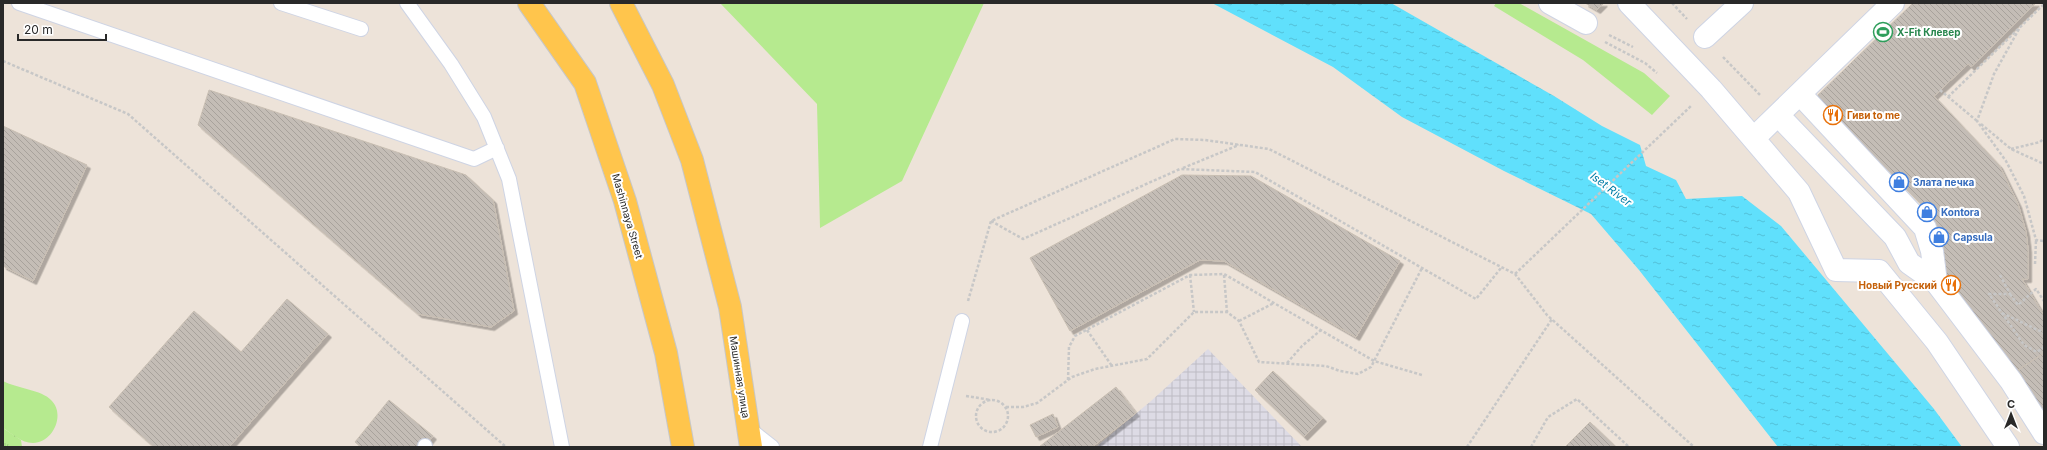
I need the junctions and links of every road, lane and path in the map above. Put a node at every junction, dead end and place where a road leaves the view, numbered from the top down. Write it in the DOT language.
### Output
graph roads {
  1 [pos="19,3"];
  2 [pos="281,3"];
  3 [pos="407,3"];
  4 [pos="529,3"];
  5 [pos="621,3"];
  6 [pos="1550,3"];
  7 [pos="1629,3"];
  8 [pos="1672,3"];
  9 [pos="1742,3"];
  10 [pos="1893,3"];
  11 [pos="2044,4"];
  12 [pos="1586,23"];
  13 [pos="361,29"];
  14 [pos="2019,29"];
  15 [pos="1705,37"];
  16 [pos="3,61"];
  17 [pos="1663,79"];
  18 [pos="1940,90"];
  19 [pos="1800,94"];
  20 [pos="1948,97"];
  21 [pos="1778,115"];
  22 [pos="1673,120"];
  23 [pos="1976,121"];
  24 [pos="1754,138"];
  25 [pos="2044,138"];
  26 [pos="1240,144"];
  27 [pos="497,148"];
  28 [pos="2011,150"];
  29 [pos="2044,164"];
  30 [pos="1180,169"];
  31 [pos="991,221"];
  32 [pos="2036,240"];
  33 [pos="2044,241"];
  34 [pos="2035,264"];
  35 [pos="1422,268"];
  36 [pos="1501,268"];
  37 [pos="1224,274"];
  38 [pos="1515,274"];
  39 [pos="1190,275"];
  40 [pos="2000,275"];
  41 [pos="1936,282"];
  42 [pos="2010,294"];
  43 [pos="2044,301"];
  44 [pos="1274,303"];
  45 [pos="1194,312"];
  46 [pos="1227,312"];
  47 [pos="2002,313"];
  48 [pos="1552,320"];
  49 [pos="962,321"];
  50 [pos="1239,321"];
  51 [pos="1087,330"];
  52 [pos="1321,330"];
  53 [pos="2044,333"];
  54 [pos="2044,347"];
  55 [pos="1374,361"];
  56 [pos="1286,363"];
  57 [pos="1112,366"];
  58 [pos="1422,375"];
  59 [pos="1068,380"];
  60 [pos="970,396"];
  61 [pos="991,400"];
  62 [pos="1006,407"];
  63 [pos="2044,433"];
  64 [pos="749,437"];
  65 [pos="506,447"];
  66 [pos="562,447"];
  67 [pos="682,447"];
  68 [pos="772,447"];
  69 [pos="930,447"];
  70 [pos="1468,447"];
  71 [pos="1532,447"];
  72 [pos="1629,447"];
  73 [pos="1694,447"];
  74 [pos="2008,447"];
  1 -- 27 [label="lane"];
  2 -- 13 [label="lane"];
  3 -- 27 [label="lane"];
  4 -- 67 [label="main road, Mashinnaya Street"];
  5 -- 64 [label="main road"];
  6 -- 12 [label="street"];
  7 -- 24 [label="street"];
  8 -- 15 [label="path"];
  9 -- 15 [label="street"];
  10 -- 19 [label="street"];
  11 -- 14 [label="path"];
  12 -- 17 [label="path"];
  14 -- 20 [label="path"];
  14 -- 23 [label="path"];
  15 -- 21 [label="path"];
  16 -- 65 [label="path"];
  18 -- 20 [label="path"];
  19 -- 21 [label="street"];
  19 -- 41 [label="street"];
  20 -- 23 [label="path"];
  21 -- 24 [label="street"];
  21 -- 41 [label="street"];
  22 -- 38 [label="path"];
  23 -- 28 [label="path"];
  23 -- 32 [label="path"];
  24 -- 74 [label="street"];
  25 -- 28 [label="path"];
  26 -- 30 [label="path"];
  26 -- 31 [label="path"];
  26 -- 36 [label="path"];
  27 -- 66 [label="lane"];
  28 -- 29 [label="path"];
  30 -- 31 [label="path"];
  30 -- 35 [label="path"];
  31 -- 49 [label="path"];
  32 -- 33 [label="path"];
  32 -- 34 [label="path"];
  35 -- 36 [label="path"];
  35 -- 55 [label="path"];
  36 -- 38 [label="path"];
  37 -- 39 [label="path"];
  37 -- 44 [label="path"];
  37 -- 46 [label="path"];
  38 -- 48 [label="path"];
  39 -- 45 [label="path"];
  39 -- 51 [label="path"];
  40 -- 42 [label="path"];
  41 -- 63 [label="street"];
  42 -- 43 [label="path"];
  42 -- 47 [label="path"];
  44 -- 50 [label="path"];
  44 -- 52 [label="path"];
  45 -- 46 [label="path"];
  45 -- 57 [label="path"];
  46 -- 50 [label="path"];
  47 -- 53 [label="path"];
  47 -- 54 [label="path"];
  48 -- 70 [label="path"];
  48 -- 73 [label="path"];
  49 -- 69 [label="lane"];
  50 -- 56 [label="path"];
  51 -- 57 [label="path"];
  51 -- 59 [label="path"];
  52 -- 55 [label="path"];
  52 -- 56 [label="path"];
  55 -- 56 [label="path"];
  55 -- 58 [label="path"];
  57 -- 59 [label="path"];
  59 -- 62 [label="path"];
  60 -- 61 [label="path"];
  61 -- 62 [label="path"];
  61 -- 62 [label="path"];
  64 -- 68 [label="lane"];
  71 -- 72 [label="path"];
}
